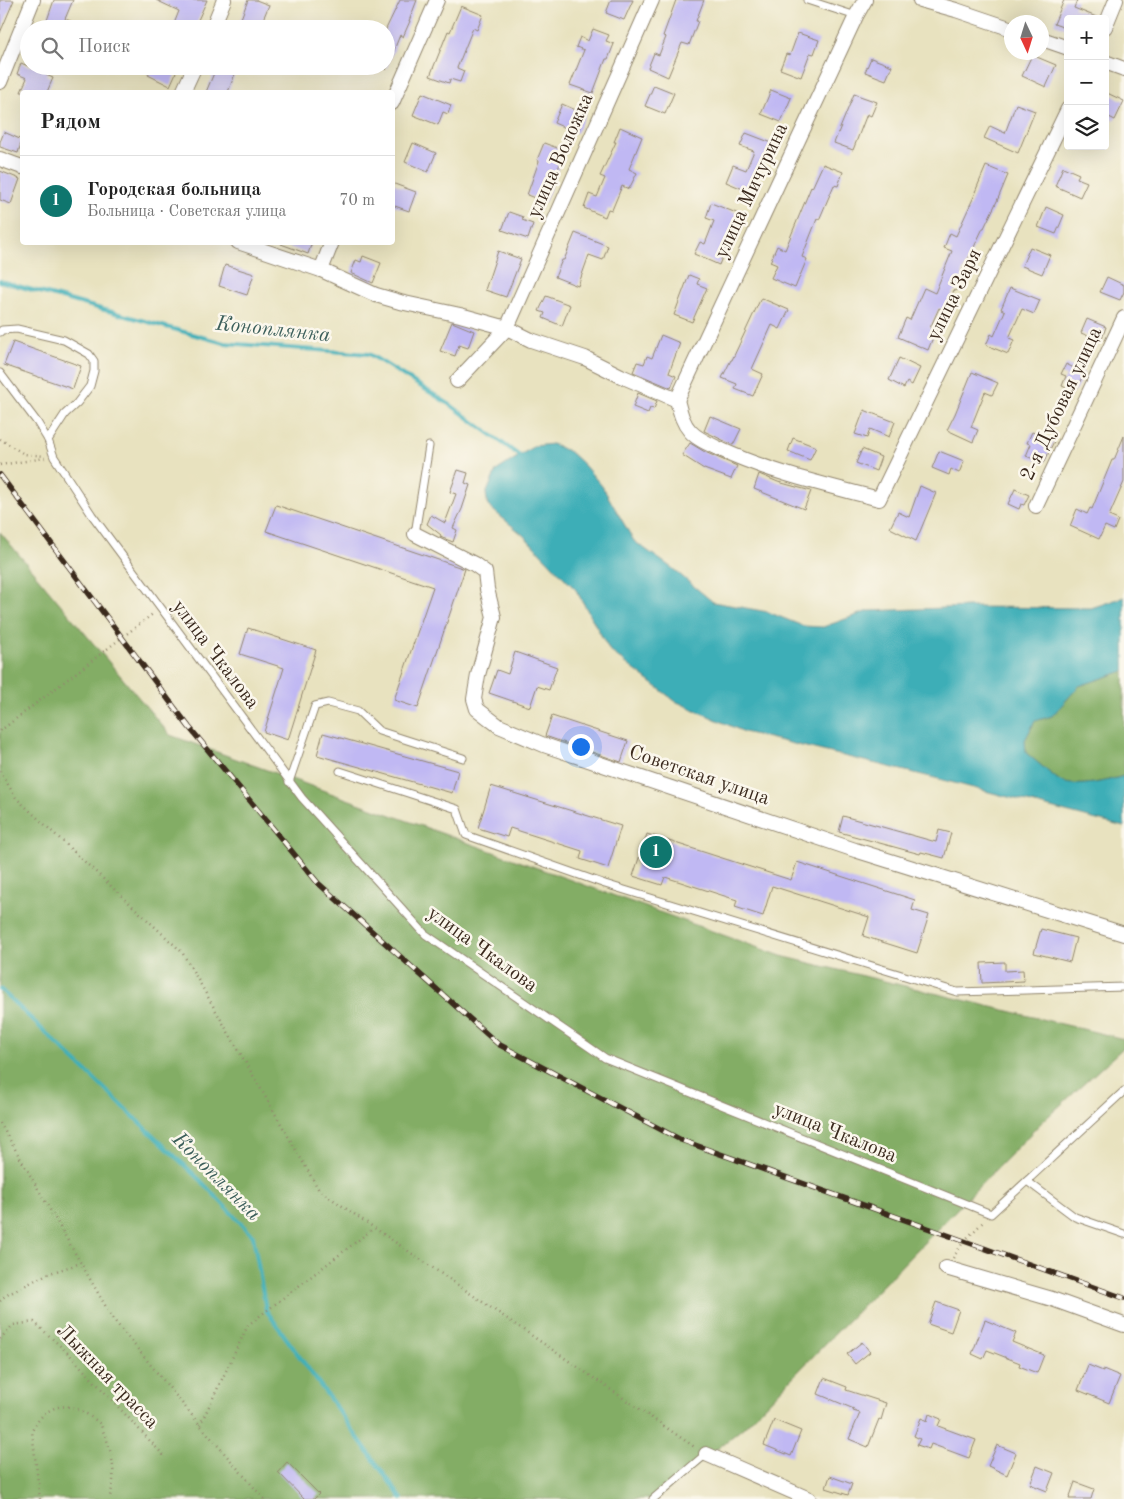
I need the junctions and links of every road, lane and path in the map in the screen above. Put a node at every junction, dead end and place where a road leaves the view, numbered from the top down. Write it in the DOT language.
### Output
graph roads {
  1 [pos="33,0"];
  2 [pos="224,0"];
  3 [pos="436,0"];
  4 [pos="652,0"];
  5 [pos="807,0"];
  6 [pos="865,0"];
  7 [pos="920,0"];
  8 [pos="1116,0"];
  9 [pos="856,16"];
  10 [pos="1109,17"];
  11 [pos="25,20"];
  12 [pos="216,20"];
  13 [pos="1004,26"];
  14 [pos="20,32"];
  15 [pos="1049,41"];
  16 [pos="1064,47"];
  17 [pos="1109,63"];
  18 [pos="1124,69"];
  19 [pos="191,75"];
  20 [pos="0,82"];
  21 [pos="184,90"];
  22 [pos="395,96"];
  23 [pos="1064,117"];
  24 [pos="0,158"];
  25 [pos="20,166"];
  26 [pos="247,245"];
  27 [pos="331,245"];
  28 [pos="321,270"];
  29 [pos="1124,318"];
  30 [pos="506,328"];
  31 [pos="0,332"];
  32 [pos="0,373"];
  33 [pos="457,381"];
  34 [pos="677,400"];
  35 [pos="0,439"];
  36 [pos="48,440"];
  37 [pos="429,446"];
  38 [pos="54,457"];
  39 [pos="0,465"];
  40 [pos="1036,506"];
  41 [pos="415,534"];
  42 [pos="160,608"];
  43 [pos="0,731"];
  44 [pos="463,758"];
  45 [pos="340,770"];
  46 [pos="0,771"];
  47 [pos="289,782"];
  48 [pos="1124,934"];
  49 [pos="1124,987"];
  50 [pos="1124,1090"];
  51 [pos="0,1123"];
  52 [pos="1027,1181"];
  53 [pos="991,1214"];
  54 [pos="374,1228"];
  55 [pos="1124,1234"];
  56 [pos="81,1263"];
  57 [pos="946,1268"];
  58 [pos="0,1301"];
  59 [pos="1124,1325"];
  60 [pos="0,1339"];
  61 [pos="200,1425"];
  62 [pos="706,1454"];
  63 [pos="166,1458"];
  64 [pos="40,1499"];
  65 [pos="109,1499"];
  66 [pos="264,1499"];
  67 [pos="653,1499"];
  68 [pos="809,1499"];
  1 -- 11 [label="street"];
  2 -- 12 [label="street"];
  3 -- 22 [label="street"];
  4 -- 30 [label="street, улица Воложка"];
  5 -- 9 [label="lane"];
  6 -- 9 [label="street, улица Мичурина"];
  7 -- 13 [label="street"];
  8 -- 10 [label="street"];
  9 -- 34 [label="street, улица Мичурина"];
  14 -- 20 [label="street"];
  15 -- 16 [label="street"];
  17 -- 18 [label="street"];
  19 -- 21 [label="street"];
  23 -- 34 [label="street, улица Заря"];
  24 -- 25 [label="street"];
  26 -- 28 [label="street"];
  27 -- 28 [label="street"];
  28 -- 30 [label="street"];
  29 -- 40 [label="street, 2-я Дубовая улица"];
  30 -- 33 [label="street"];
  30 -- 34 [label="street"];
  31 -- 36 [label="lane"];
  32 -- 36 [label="lane, улица Чкалова"];
  35 -- 38 [label="path"];
  36 -- 38 [label="lane, улица Чкалова"];
  37 -- 41 [label="lane"];
  38 -- 39 [label="path"];
  38 -- 42 [label="lane, улица Чкалова"];
  41 -- 48 [label="street, Советская улица"];
  42 -- 43 [label="path"];
  42 -- 47 [label="lane, улица Чкалова"];
  44 -- 47 [label="lane"];
  45 -- 49 [label="lane"];
  46 -- 54 [label="path"];
  47 -- 53 [label="lane, улица Чкалова"];
  50 -- 52 [label="lane"];
  51 -- 56 [label="path"];
  52 -- 53 [label="lane"];
  52 -- 55 [label="lane"];
  53 -- 57 [label="path"];
  54 -- 61 [label="path"];
  54 -- 62 [label="path"];
  56 -- 58 [label="path"];
  56 -- 61 [label="path"];
  57 -- 59 [label="street"];
  60 -- 63 [label="path, Лыжная трасса"];
  61 -- 66 [label="path"];
  62 -- 67 [label="lane"];
  62 -- 68 [label="street"];
  64 -- 65 [label="path, Лыжная трасса"];
}
